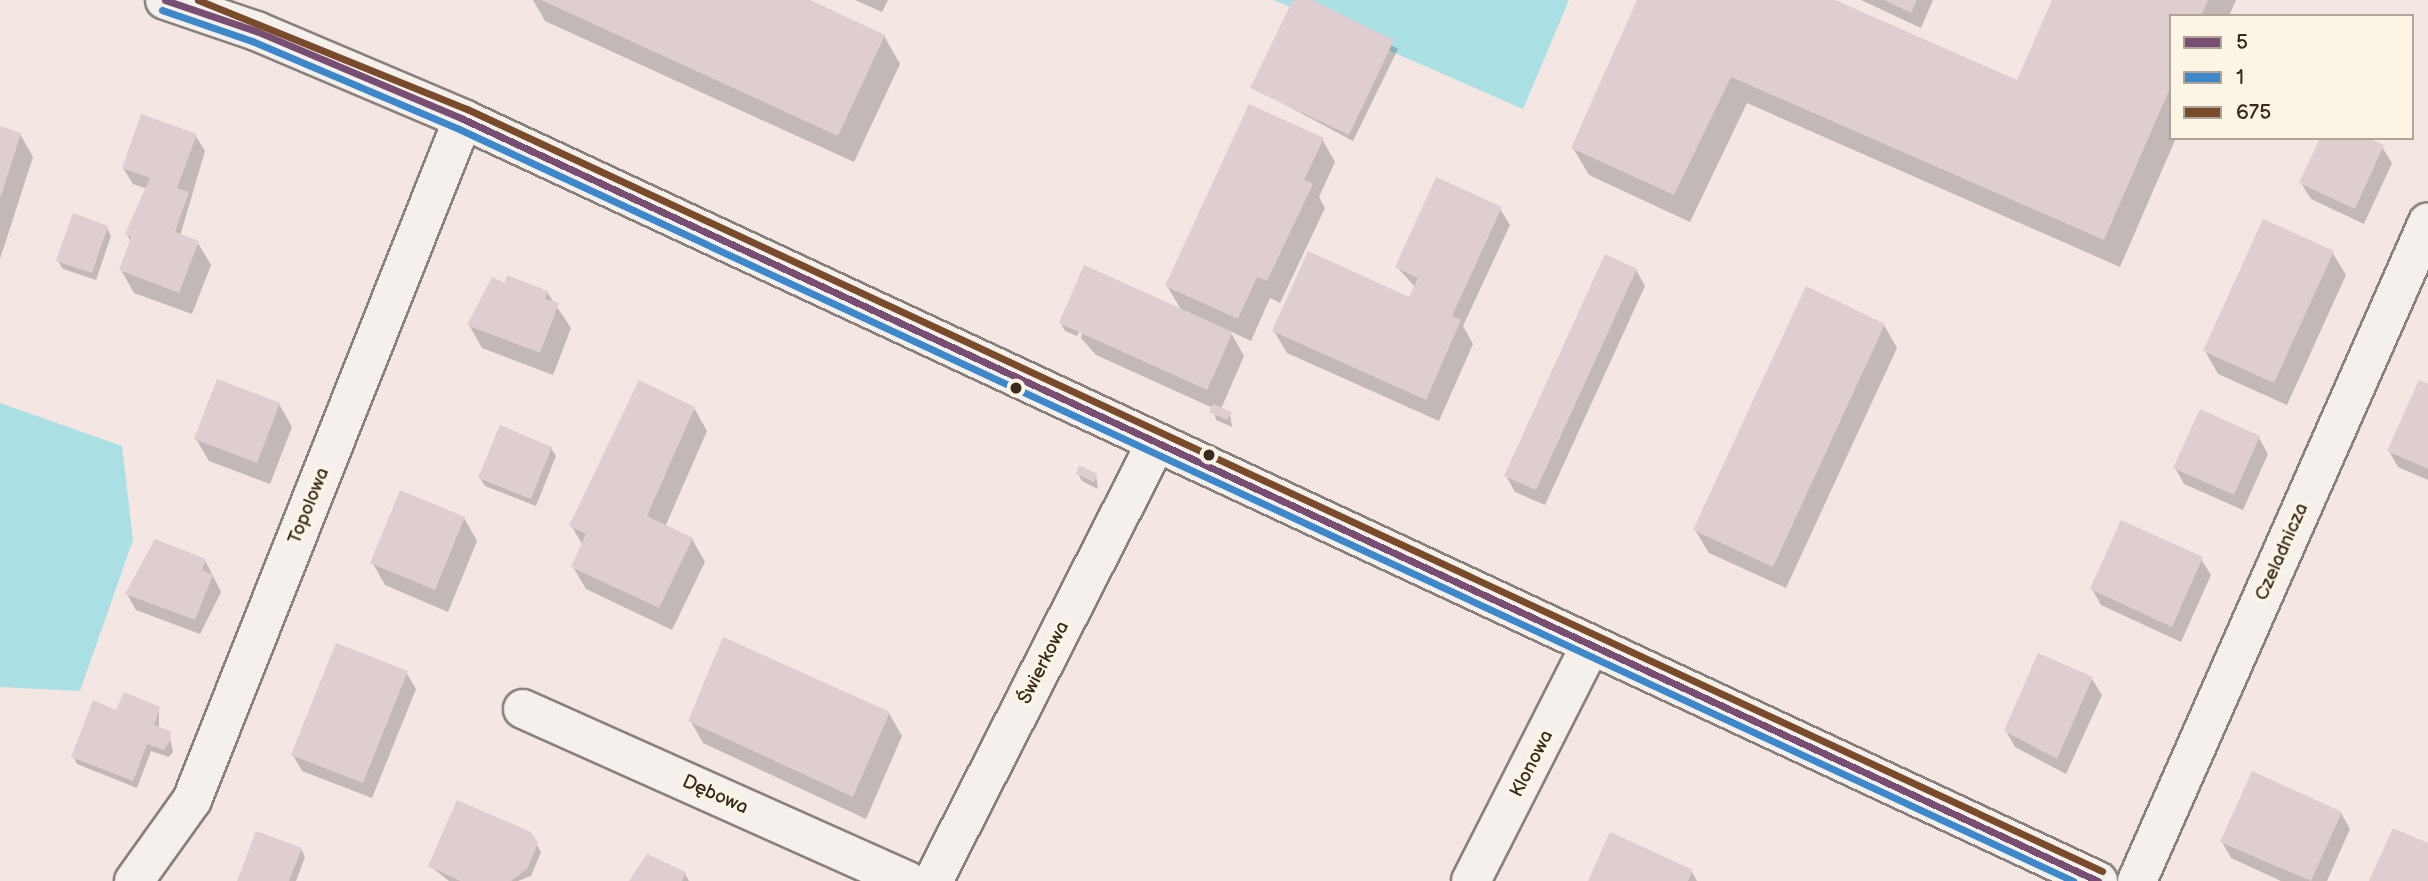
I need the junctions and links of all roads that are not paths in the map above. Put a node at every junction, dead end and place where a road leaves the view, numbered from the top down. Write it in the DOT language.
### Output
graph roads {
  1 [pos="165,0"];
  2 [pos="463,119"];
  3 [pos="2428,222"];
  4 [pos="1155,445"];
  5 [pos="1590,646"];
  6 [pos="523,709"];
  7 [pos="134,881"];
  8 [pos="906,881"];
  9 [pos="933,881"];
  10 [pos="1471,881"];
  11 [pos="2098,881"];
  12 [pos="2137,881"];
  1 -- 2 [label="street"];
  2 -- 4 [label="street"];
  2 -- 7 [label="street, Topolowa"];
  3 -- 12 [label="street, Czeladnicza"];
  4 -- 5 [label="street"];
  4 -- 9 [label="street, Świerkowa"];
  5 -- 10 [label="street, Klonowa"];
  5 -- 11 [label="street"];
  6 -- 8 [label="street, Dębowa"];
}
